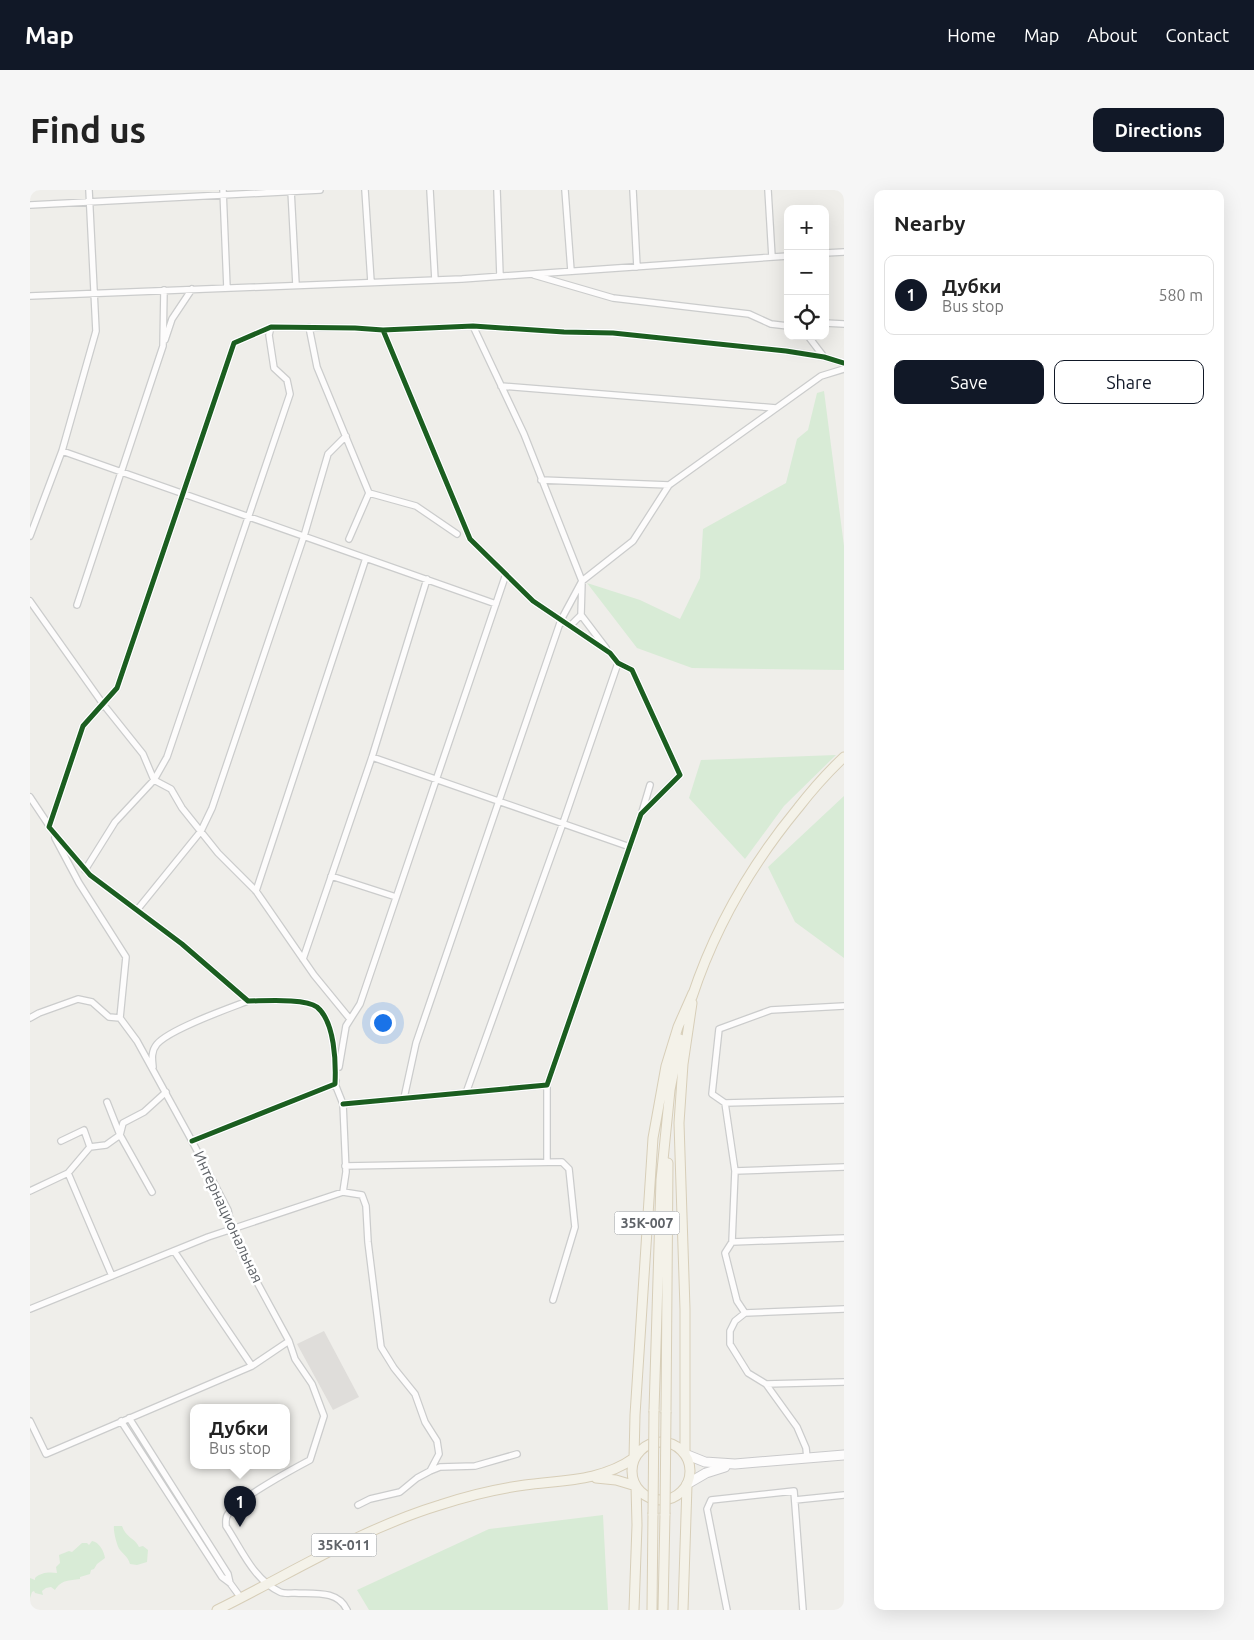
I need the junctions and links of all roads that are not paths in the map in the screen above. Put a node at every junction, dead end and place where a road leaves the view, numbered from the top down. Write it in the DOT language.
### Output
graph roads {
  1 [pos="89,190"];
  2 [pos="320,190"];
  3 [pos="365,190"];
  4 [pos="430,190"];
  5 [pos="497,190"];
  6 [pos="565,190"];
  7 [pos="633,190"];
  8 [pos="768,190"];
  9 [pos="291,191"];
  10 [pos="224,193"];
  11 [pos="90,202"];
  12 [pos="30,205"];
  13 [pos="844,252"];
  14 [pos="829,253"];
  15 [pos="784,256"];
  16 [pos="772,257"];
  17 [pos="637,267"];
  18 [pos="571,271"];
  19 [pos="530,274"];
  20 [pos="500,276"];
  21 [pos="435,280"];
  22 [pos="371,282"];
  23 [pos="296,285"];
  24 [pos="227,288"];
  25 [pos="192,289"];
  26 [pos="164,290"];
  27 [pos="95,293"];
  28 [pos="30,296"];
  29 [pos="829,323"];
  30 [pos="844,324"];
  31 [pos="473,326"];
  32 [pos="784,326"];
  33 [pos="271,327"];
  34 [pos="309,327"];
  35 [pos="383,330"];
  36 [pos="811,340"];
  37 [pos="163,346"];
  38 [pos="824,357"];
  39 [pos="844,363"];
  40 [pos="844,369"];
  41 [pos="501,386"];
  42 [pos="776,408"];
  43 [pos="346,436"];
  44 [pos="62,451"];
  45 [pos="121,472"];
  46 [pos="541,480"];
  47 [pos="669,485"];
  48 [pos="369,493"];
  49 [pos="184,494"];
  50 [pos="247,516"];
  51 [pos="457,534"];
  52 [pos="30,536"];
  53 [pos="304,536"];
  54 [pos="349,539"];
  55 [pos="366,558"];
  56 [pos="506,574"];
  57 [pos="427,579"];
  58 [pos="582,581"];
  59 [pos="30,601"];
  60 [pos="496,604"];
  61 [pos="77,605"];
  62 [pos="581,615"];
  63 [pos="561,620"];
  64 [pos="570,626"];
  65 [pos="618,663"];
  66 [pos="103,704"];
  67 [pos="372,756"];
  68 [pos="844,757"];
  69 [pos="436,779"];
  70 [pos="154,780"];
  71 [pos="650,785"];
  72 [pos="30,797"];
  73 [pos="499,801"];
  74 [pos="641,814"];
  75 [pos="563,823"];
  76 [pos="49,827"];
  77 [pos="201,831"];
  78 [pos="630,847"];
  79 [pos="86,870"];
  80 [pos="331,876"];
  81 [pos="256,891"];
  82 [pos="396,897"];
  83 [pos="137,910"];
  84 [pos="303,959"];
  85 [pos="693,993"];
  86 [pos="248,1001"];
  87 [pos="844,1006"];
  88 [pos="30,1018"];
  89 [pos="120,1018"];
  90 [pos="350,1019"];
  91 [pos="153,1070"];
  92 [pos="336,1084"];
  93 [pos="547,1086"];
  94 [pos="166,1092"];
  95 [pos="466,1093"];
  96 [pos="404,1098"];
  97 [pos="844,1100"];
  98 [pos="107,1102"];
  99 [pos="725,1103"];
  100 [pos="343,1104"];
  101 [pos="666,1130"];
  102 [pos="120,1135"];
  103 [pos="61,1141"];
  104 [pos="192,1141"];
  105 [pos="90,1147"];
  106 [pos="547,1162"];
  107 [pos="345,1166"];
  108 [pos="844,1167"];
  109 [pos="735,1171"];
  110 [pos="68,1173"];
  111 [pos="30,1191"];
  112 [pos="152,1192"];
  113 [pos="343,1192"];
  114 [pos="232,1229"];
  115 [pos="844,1238"];
  116 [pos="732,1242"];
  117 [pos="174,1251"];
  118 [pos="112,1276"];
  119 [pos="553,1300"];
  120 [pos="30,1308"];
  121 [pos="844,1308"];
  122 [pos="744,1313"];
  123 [pos="289,1341"];
  124 [pos="252,1366"];
  125 [pos="844,1382"];
  126 [pos="766,1384"];
  127 [pos="129,1418"];
  128 [pos="30,1421"];
  129 [pos="121,1421"];
  130 [pos="517,1454"];
  131 [pos="685,1454"];
  132 [pos="844,1455"];
  133 [pos="634,1458"];
  134 [pos="806,1458"];
  135 [pos="735,1464"];
  136 [pos="430,1471"];
  137 [pos="586,1478"];
  138 [pos="687,1484"];
  139 [pos="636,1486"];
  140 [pos="844,1495"];
  141 [pos="795,1500"];
  142 [pos="358,1505"];
  143 [pos="230,1583"];
  144 [pos="268,1584"];
  145 [pos="241,1598"];
  146 [pos="217,1610"];
  147 [pos="347,1610"];
  148 [pos="634,1610"];
  149 [pos="652,1610"];
  150 [pos="663,1610"];
  151 [pos="683,1610"];
  152 [pos="727,1610"];
  153 [pos="803,1610"];
  1 -- 11 [label="street"];
  2 -- 9 [label="street"];
  3 -- 22 [label="street"];
  4 -- 21 [label="street"];
  5 -- 20 [label="street"];
  6 -- 18 [label="street"];
  7 -- 17 [label="street"];
  8 -- 16 [label="street"];
  9 -- 10 [label="street"];
  9 -- 23 [label="street"];
  10 -- 11 [label="street"];
  10 -- 24 [label="street"];
  11 -- 12 [label="street"];
  11 -- 27 [label="street"];
  13 -- 14 [label="street"];
  15 -- 16 [label="street"];
  16 -- 17 [label="street"];
  17 -- 18 [label="street"];
  18 -- 19 [label="street"];
  19 -- 20 [label="street"];
  19 -- 32 [label="street"];
  20 -- 21 [label="street"];
  21 -- 22 [label="street"];
  22 -- 23 [label="street"];
  23 -- 24 [label="street"];
  24 -- 25 [label="street"];
  25 -- 26 [label="street"];
  25 -- 37 [label="street"];
  26 -- 27 [label="street"];
  26 -- 37 [label="street"];
  27 -- 28 [label="street"];
  27 -- 44 [label="street"];
  29 -- 30 [label="street"];
  31 -- 35 [label="street"];
  31 -- 38 [label="street"];
  31 -- 41 [label="street"];
  33 -- 34 [label="street"];
  33 -- 49 [label="street"];
  33 -- 50 [label="street"];
  34 -- 35 [label="street"];
  34 -- 43 [label="street"];
  35 -- 56 [label="street"];
  36 -- 38 [label="street"];
  37 -- 45 [label="street"];
  38 -- 39 [label="street"];
  40 -- 42 [label="street"];
  41 -- 42 [label="street"];
  41 -- 46 [label="street"];
  42 -- 47 [label="street"];
  43 -- 48 [label="street"];
  43 -- 53 [label="street"];
  44 -- 45 [label="street"];
  44 -- 52 [label="street"];
  45 -- 49 [label="street"];
  45 -- 61 [label="street"];
  46 -- 47 [label="street"];
  46 -- 58 [label="street"];
  47 -- 58 [label="street"];
  48 -- 51 [label="street"];
  48 -- 54 [label="street"];
  49 -- 50 [label="street"];
  49 -- 66 [label="street"];
  50 -- 53 [label="street"];
  50 -- 70 [label="street"];
  53 -- 55 [label="street"];
  53 -- 77 [label="street"];
  55 -- 57 [label="street"];
  55 -- 81 [label="street"];
  56 -- 60 [label="street"];
  56 -- 63 [label="street"];
  57 -- 60 [label="street"];
  57 -- 67 [label="street"];
  58 -- 62 [label="street"];
  58 -- 63 [label="street"];
  59 -- 66 [label="street"];
  60 -- 69 [label="street"];
  62 -- 64 [label="street"];
  62 -- 65 [label="street"];
  63 -- 64 [label="street"];
  63 -- 73 [label="street"];
  64 -- 65 [label="street"];
  65 -- 74 [label="street"];
  65 -- 75 [label="street"];
  66 -- 70 [label="street"];
  66 -- 76 [label="street"];
  67 -- 69 [label="street"];
  67 -- 80 [label="street"];
  68 -- 85 [label="main road, 35К-007"];
  69 -- 73 [label="street"];
  69 -- 82 [label="street"];
  70 -- 77 [label="street"];
  70 -- 79 [label="street"];
  71 -- 74 [label="street"];
  72 -- 76 [label="street"];
  73 -- 75 [label="street"];
  73 -- 96 [label="street"];
  74 -- 78 [label="street"];
  75 -- 78 [label="street"];
  75 -- 95 [label="street"];
  76 -- 79 [label="street"];
  76 -- 89 [label="street"];
  77 -- 81 [label="street"];
  77 -- 83 [label="street"];
  78 -- 93 [label="street"];
  79 -- 83 [label="street"];
  80 -- 82 [label="street"];
  80 -- 84 [label="street"];
  81 -- 84 [label="street"];
  82 -- 90 [label="street"];
  83 -- 86 [label="street"];
  84 -- 90 [label="street"];
  85 -- 101 [label="main road, 35К-007"];
  85 -- 131 [label="main road, 35К-007"];
  85 -- 133 [label="main road, 35К-007"];
  86 -- 91 [label="street"];
  86 -- 92 [label="street"];
  87 -- 99 [label="street"];
  88 -- 89 [label="street"];
  89 -- 91 [label="street, Интернациональная"];
  90 -- 92 [label="street"];
  91 -- 94 [label="street, Интернациональная"];
  92 -- 100 [label="street"];
  92 -- 104 [label="street"];
  93 -- 95 [label="street"];
  93 -- 106 [label="street"];
  94 -- 102 [label="street"];
  94 -- 104 [label="street, Интернациональная"];
  95 -- 96 [label="street"];
  96 -- 100 [label="street"];
  97 -- 99 [label="street"];
  98 -- 102 [label="street"];
  99 -- 109 [label="street"];
  100 -- 107 [label="street"];
  101 -- 149 [label="main road, 35К-007, bridge"];
  101 -- 150 [label="main road, 35К-007, bridge"];
  102 -- 105 [label="street"];
  102 -- 112 [label="street"];
  103 -- 105 [label="street"];
  104 -- 114 [label="street, Интернациональная"];
  105 -- 110 [label="street"];
  106 -- 107 [label="street"];
  106 -- 119 [label="street"];
  107 -- 113 [label="street"];
  108 -- 109 [label="street"];
  109 -- 116 [label="street"];
  110 -- 111 [label="street"];
  110 -- 118 [label="street"];
  113 -- 114 [label="street"];
  113 -- 136 [label="street"];
  114 -- 117 [label="street"];
  114 -- 123 [label="street, Интернациональная"];
  115 -- 116 [label="street"];
  116 -- 122 [label="street"];
  117 -- 118 [label="street"];
  117 -- 124 [label="street"];
  118 -- 120 [label="street"];
  121 -- 122 [label="street"];
  122 -- 126 [label="street"];
  123 -- 124 [label="street"];
  123 -- 144 [label="street, Интернациональная"];
  124 -- 127 [label="street"];
  125 -- 126 [label="street"];
  126 -- 134 [label="street"];
  127 -- 129 [label="street"];
  127 -- 143 [label="street"];
  128 -- 129 [label="street"];
  129 -- 143 [label="street"];
  130 -- 136 [label="street"];
  131 -- 133 [label="main road"];
  131 -- 135 [label="main road"];
  131 -- 138 [label="main road"];
  132 -- 134 [label="main road"];
  133 -- 137 [label="main road"];
  133 -- 139 [label="main road"];
  134 -- 135 [label="main road"];
  135 -- 138 [label="main road"];
  136 -- 142 [label="street"];
  137 -- 139 [label="main road, 35К-011"];
  137 -- 144 [label="main road, 35К-011"];
  138 -- 139 [label="main road"];
  138 -- 151 [label="main road"];
  139 -- 148 [label="main road"];
  140 -- 141 [label="street"];
  141 -- 152 [label="street"];
  141 -- 153 [label="street"];
  143 -- 145 [label="street"];
  144 -- 145 [label="main road, 35К-011"];
  144 -- 147 [label="street"];
  145 -- 146 [label="main road, 35К-011"];
}
